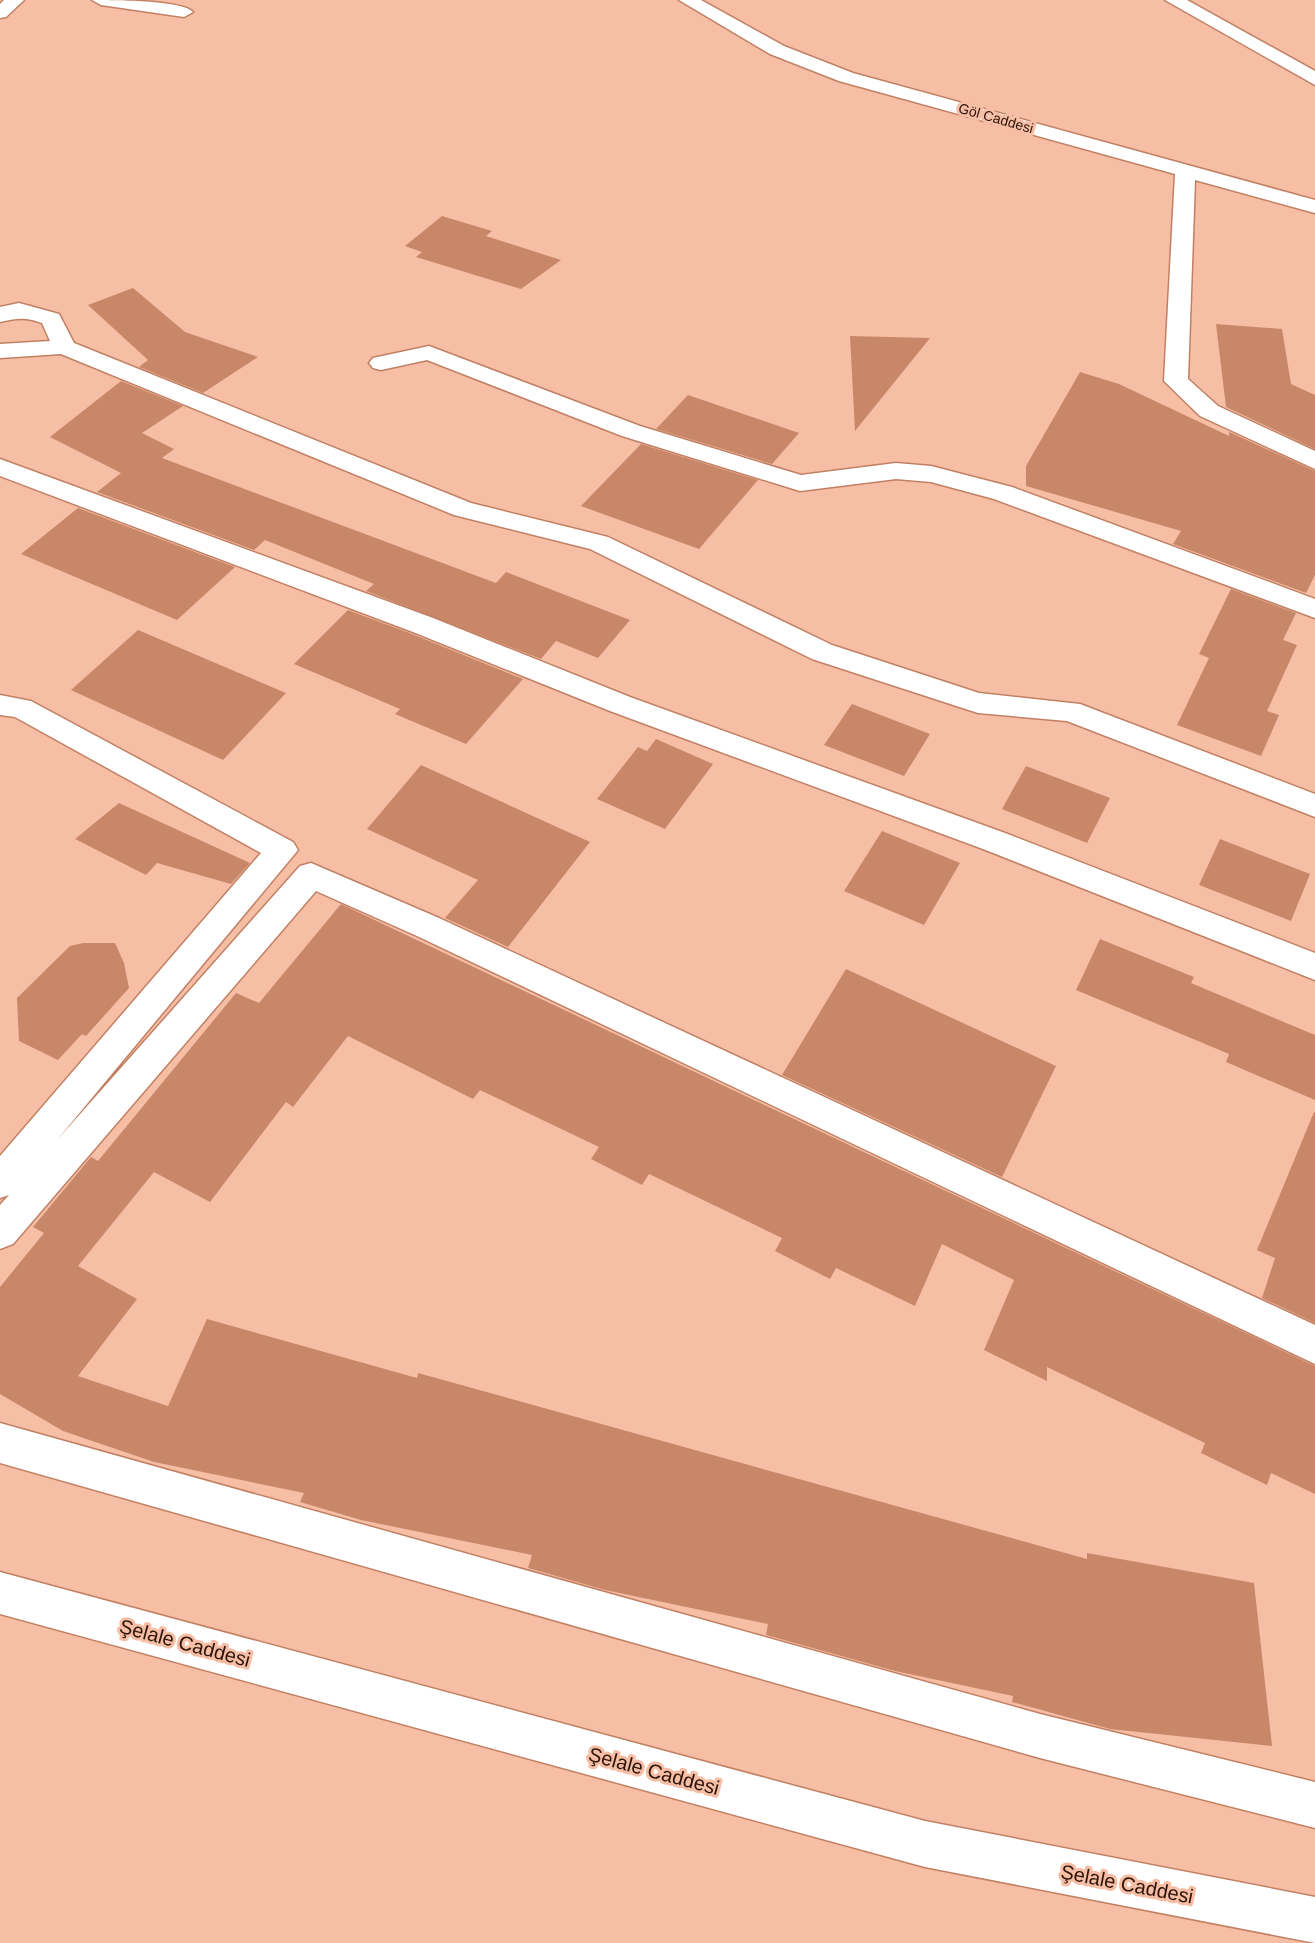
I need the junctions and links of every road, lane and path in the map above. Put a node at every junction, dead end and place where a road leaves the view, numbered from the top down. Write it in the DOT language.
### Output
graph roads {
  1 [pos="15,0"];
  2 [pos="100,0"];
  3 [pos="688,0"];
  4 [pos="1174,0"];
  5 [pos="184,12"];
  6 [pos="0,13"];
  7 [pos="1315,79"];
  8 [pos="1185,171"];
  9 [pos="1312,217"];
  10 [pos="0,315"];
  11 [pos="64,347"];
  12 [pos="0,351"];
  13 [pos="381,363"];
  14 [pos="1315,461"];
  15 [pos="0,467"];
  16 [pos="1315,609"];
  17 [pos="0,705"];
  18 [pos="1315,806"];
  19 [pos="1315,967"];
  20 [pos="0,1182"];
  21 [pos="0,1232"];
  22 [pos="1315,1345"];
  23 [pos="0,1443"];
  24 [pos="0,1593"];
  25 [pos="1315,1805"];
  26 [pos="1315,1921"];
  1 -- 6 [label="street"];
  2 -- 5 [label="street"];
  3 -- 8 [label="street, Göl Caddesi"];
  4 -- 7 [label="street"];
  8 -- 9 [label="street, Göl Caddesi"];
  8 -- 14 [label="street"];
  10 -- 11 [label="street"];
  11 -- 12 [label="street"];
  11 -- 18 [label="street"];
  13 -- 16 [label="street"];
  15 -- 19 [label="street"];
  17 -- 20 [label="street"];
  21 -- 22 [label="street"];
  23 -- 25 [label="street"];
  24 -- 26 [label="street, Şelale Caddesi"];
}
